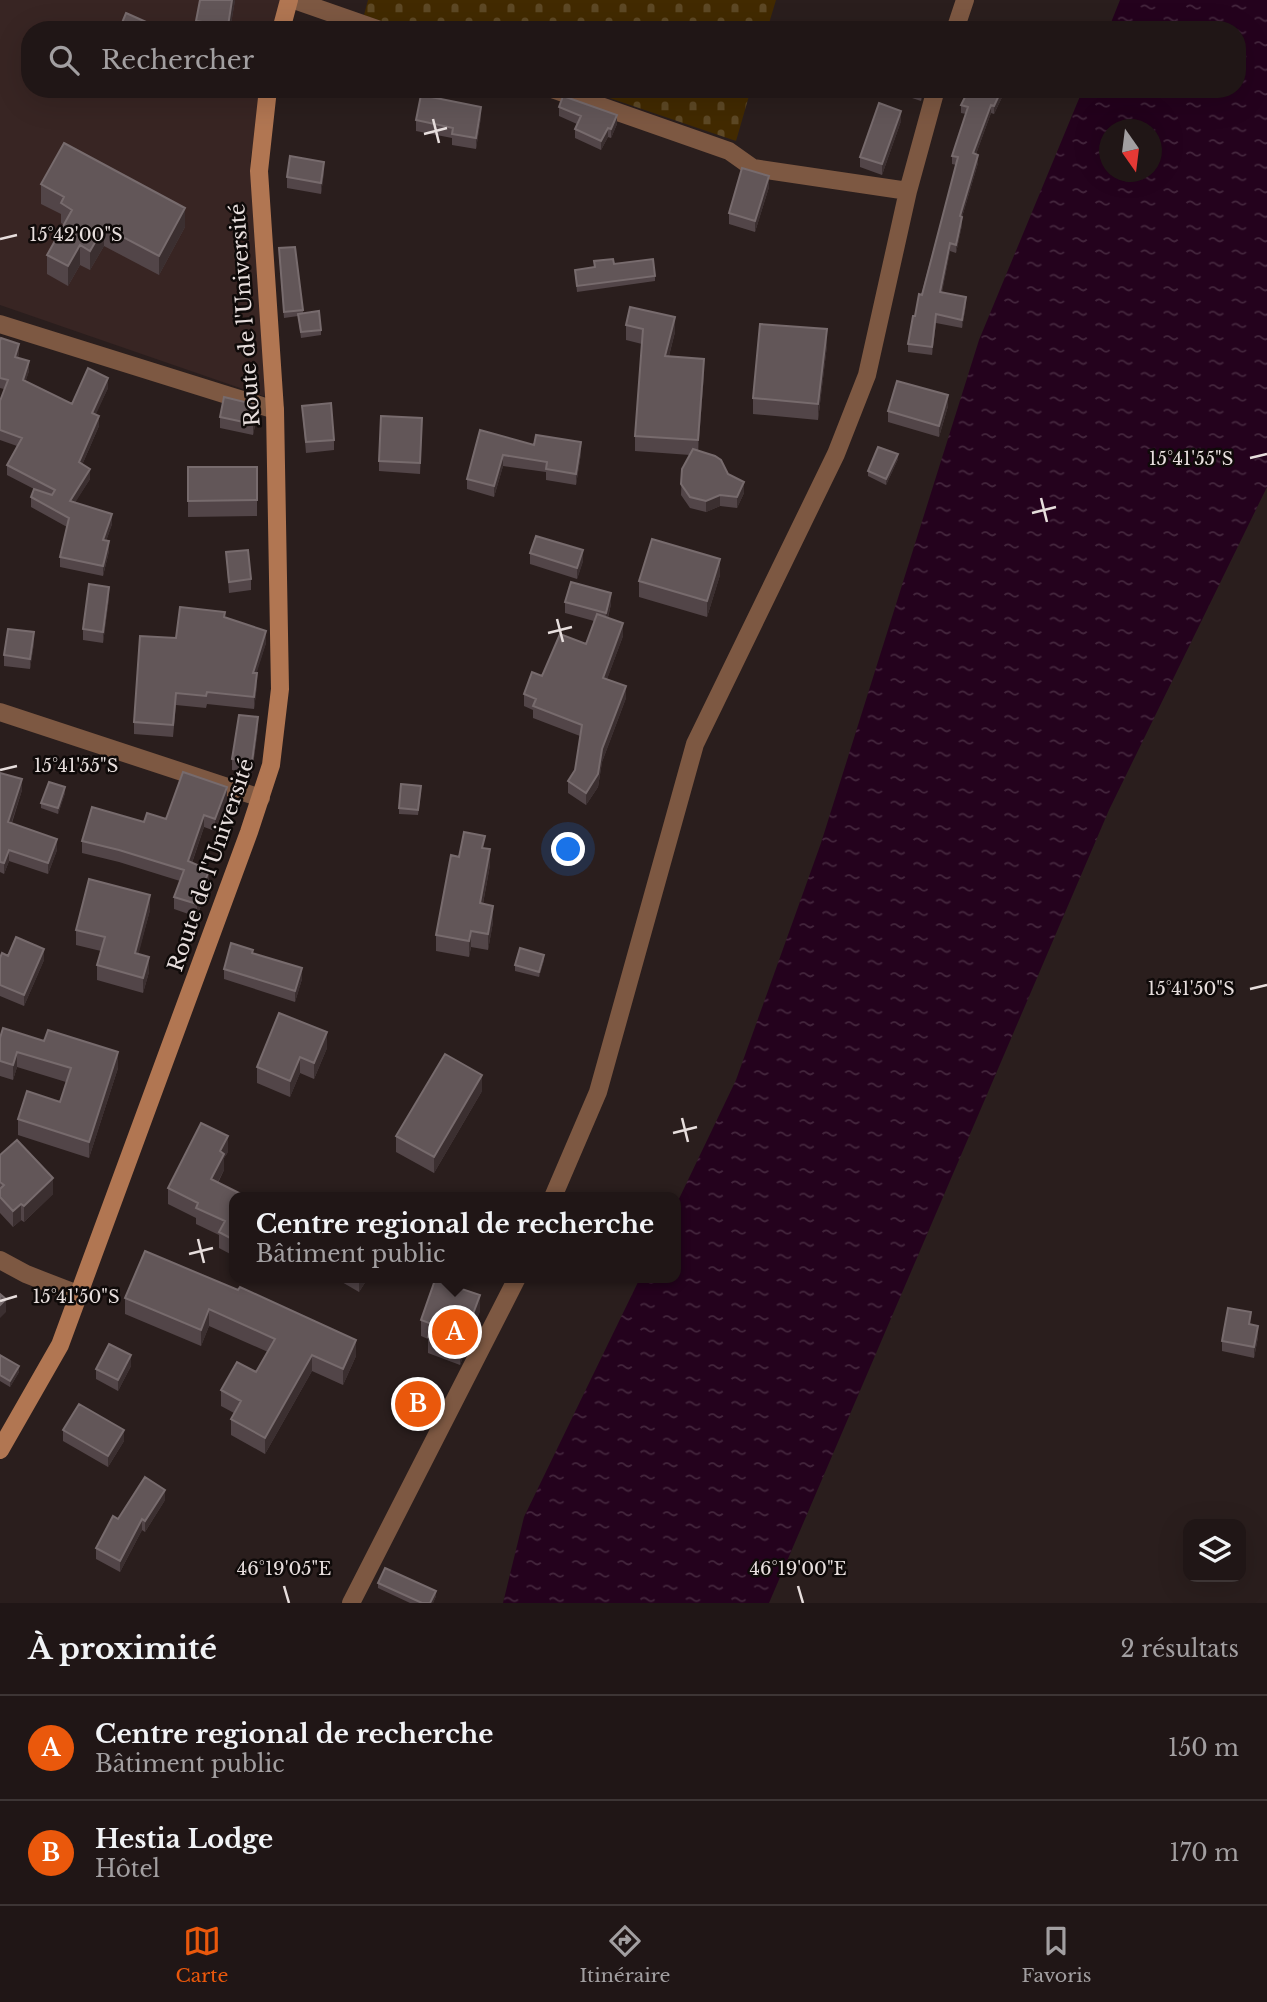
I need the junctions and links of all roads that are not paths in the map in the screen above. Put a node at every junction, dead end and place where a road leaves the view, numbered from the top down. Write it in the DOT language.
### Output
graph roads {
  1 [pos="289,0"];
  2 [pos="295,0"];
  3 [pos="965,0"];
  4 [pos="283,21"];
  5 [pos="354,21"];
  6 [pos="958,21"];
  7 [pos="266,98"];
  8 [pos="578,98"];
  9 [pos="934,98"];
  10 [pos="908,191"];
  11 [pos="0,324"];
  12 [pos="275,410"];
  13 [pos="0,712"];
  14 [pos="261,798"];
  15 [pos="555,1192"];
  16 [pos="0,1260"];
  17 [pos="514,1283"];
  18 [pos="80,1295"];
  19 [pos="0,1450"];
  20 [pos="351,1603"];
  1 -- 4 [label="street"];
  2 -- 5 [label="street"];
  3 -- 6 [label="street"];
  7 -- 12 [label="street, Route de l'Université"];
  8 -- 10 [label="street"];
  9 -- 10 [label="street"];
  10 -- 15 [label="street"];
  11 -- 12 [label="street"];
  12 -- 14 [label="street, Route de l'Université"];
  13 -- 14 [label="street"];
  14 -- 18 [label="street, Route de l'Université"];
  16 -- 18 [label="street"];
  17 -- 20 [label="street"];
  18 -- 19 [label="street, Route de l'Université"];
}
